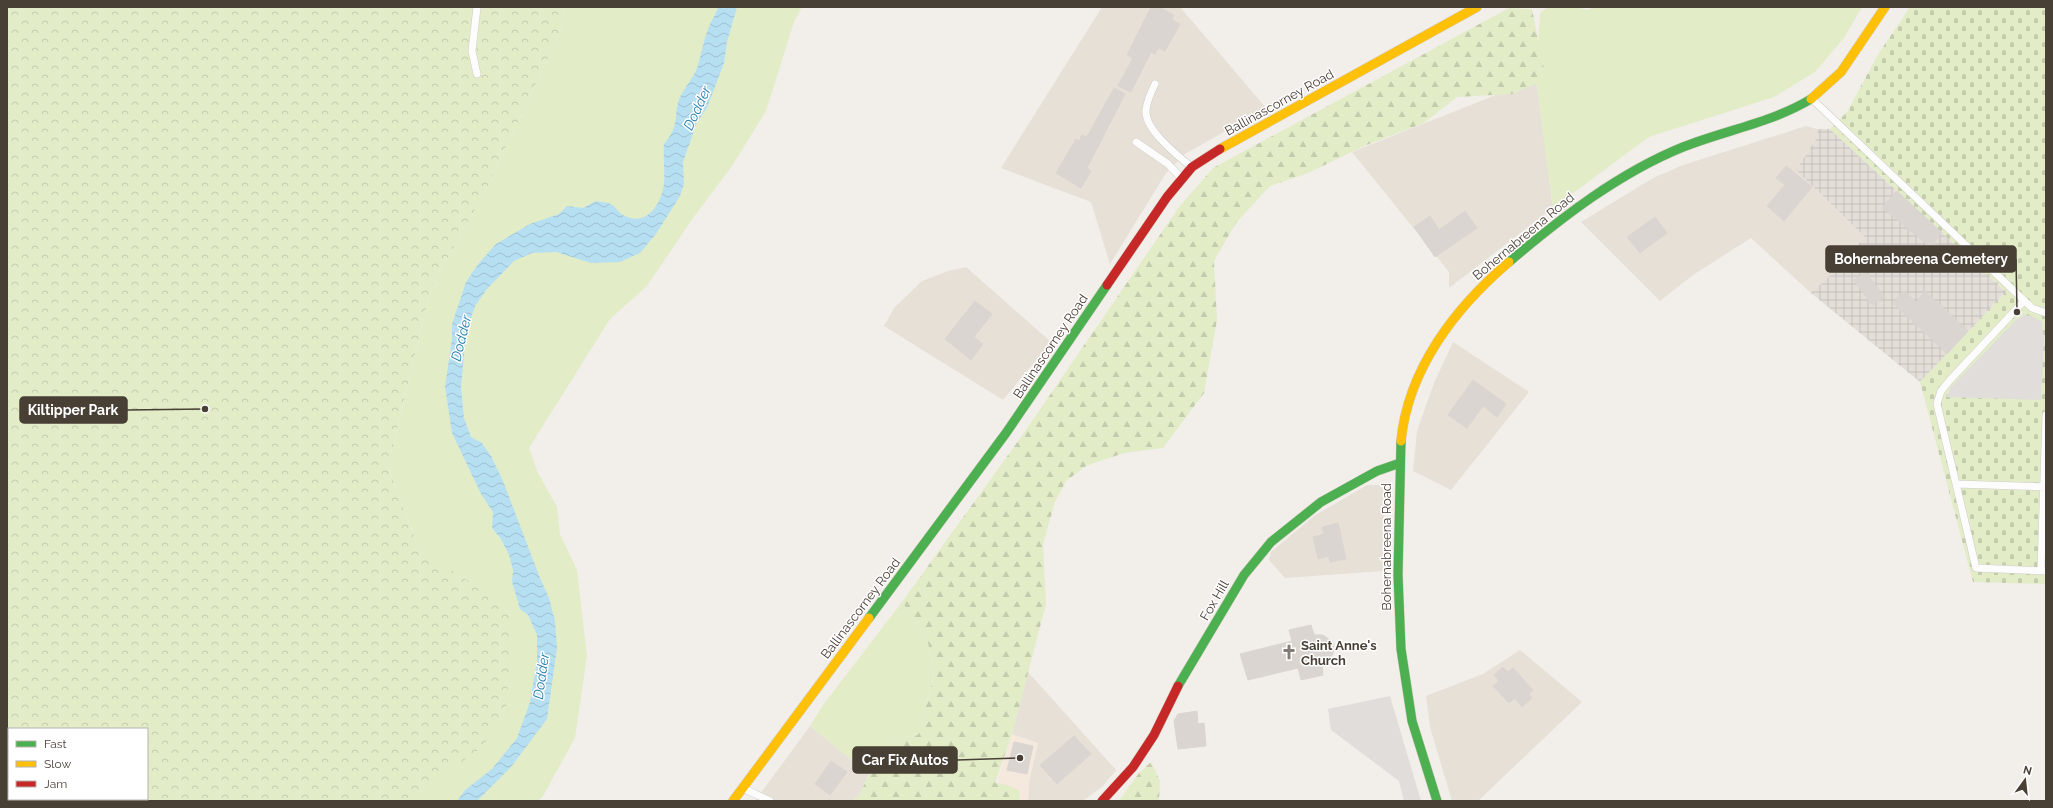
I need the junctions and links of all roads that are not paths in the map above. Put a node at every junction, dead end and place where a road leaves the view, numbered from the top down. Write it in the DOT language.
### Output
graph roads {
  1 [pos="477,7"];
  2 [pos="1477,7"];
  3 [pos="1885,7"];
  4 [pos="477,74"];
  5 [pos="1155,84"];
  6 [pos="1812,99"];
  7 [pos="1136,142"];
  8 [pos="1192,168"];
  9 [pos="1182,179"];
  10 [pos="2024,301"];
  11 [pos="2046,313"];
  12 [pos="2046,415"];
  13 [pos="1400,463"];
  14 [pos="1956,484"];
  15 [pos="2045,487"];
  16 [pos="2043,570"];
  17 [pos="742,788"];
  18 [pos="733,801"];
  19 [pos="770,801"];
  20 [pos="1102,801"];
  21 [pos="1437,801"];
  1 -- 4 [label="lane"];
  2 -- 8 [label="street, Ballinascorney Road"];
  3 -- 6 [label="street, Bohernabreena Road"];
  5 -- 8 [label="lane"];
  6 -- 10 [label="lane"];
  6 -- 13 [label="street, Bohernabreena Road"];
  7 -- 9 [label="lane"];
  8 -- 9 [label="street, Ballinascorney Road"];
  9 -- 17 [label="street, Ballinascorney Road"];
  10 -- 11 [label="lane"];
  10 -- 14 [label="lane"];
  12 -- 15 [label="lane"];
  13 -- 20 [label="street, Fox Hill"];
  13 -- 21 [label="street, Bohernabreena Road"];
  14 -- 15 [label="lane"];
  14 -- 16 [label="lane"];
  15 -- 16 [label="lane"];
  17 -- 18 [label="street, Ballinascorney Road"];
  17 -- 19 [label="lane"];
}
